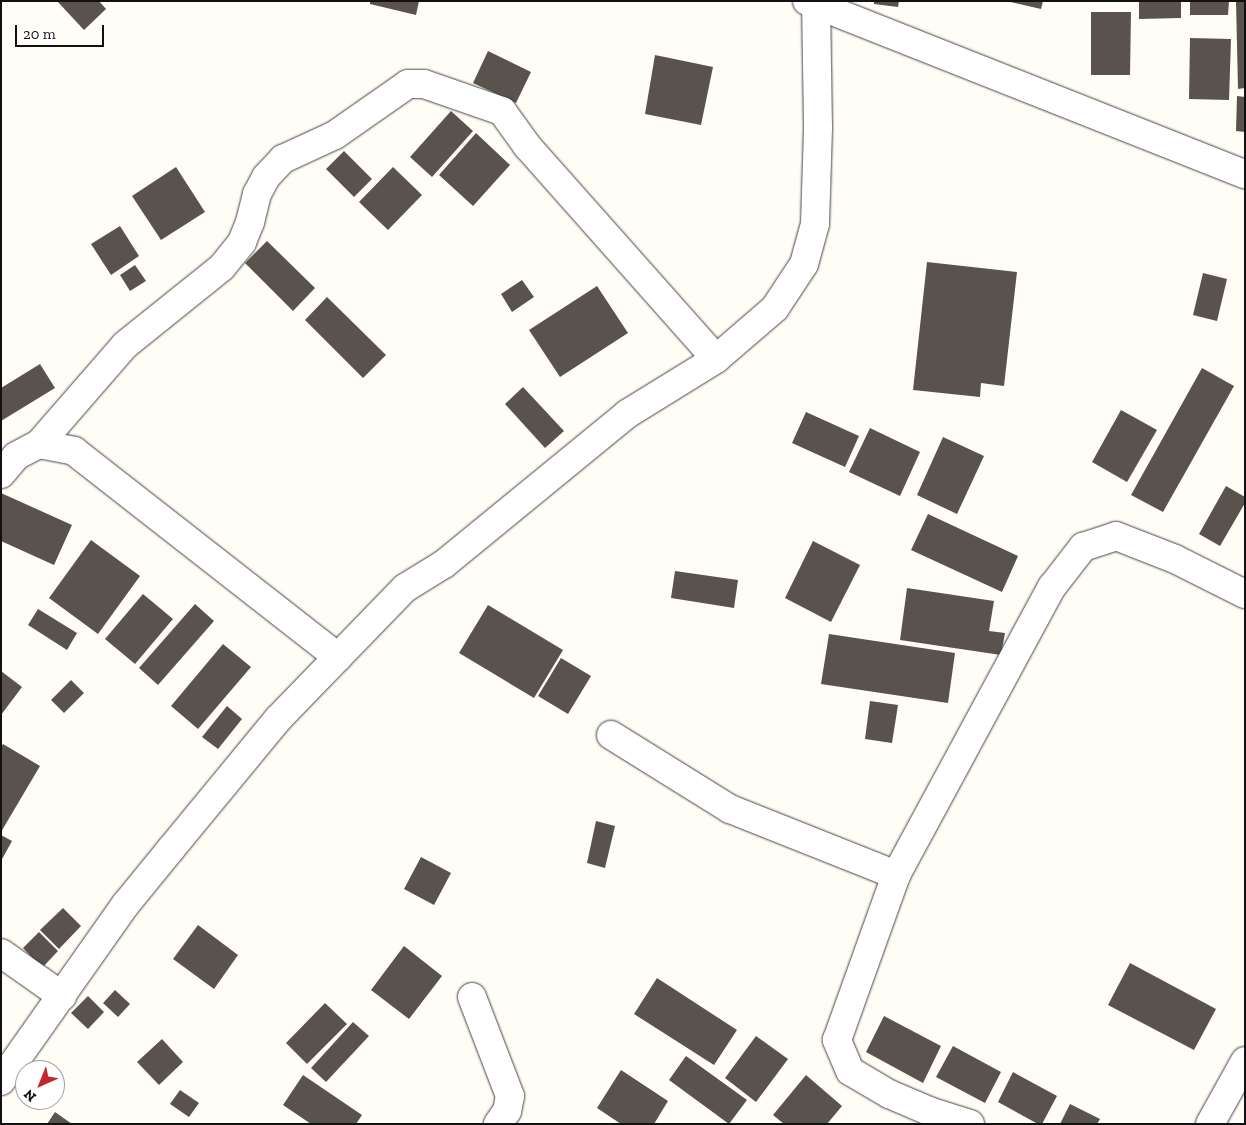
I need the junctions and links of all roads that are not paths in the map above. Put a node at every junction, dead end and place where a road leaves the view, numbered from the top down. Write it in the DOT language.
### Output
graph roads {
  1 [pos="811,3"];
  2 [pos="1245,174"];
  3 [pos="716,359"];
  4 [pos="40,444"];
  5 [pos="1,474"];
  6 [pos="1245,594"];
  7 [pos="338,658"];
  8 [pos="610,735"];
  9 [pos="896,876"];
  10 [pos="1,952"];
  11 [pos="62,996"];
  12 [pos="472,997"];
  13 [pos="1245,1061"];
  14 [pos="1,1081"];
  15 [pos="960,1123"];
  16 [pos="498,1124"];
  17 [pos="1210,1124"];
  1 -- 2 [label="street"];
  1 -- 3 [label="street"];
  3 -- 4 [label="street"];
  3 -- 7 [label="street"];
  4 -- 5 [label="street"];
  4 -- 7 [label="street"];
  6 -- 9 [label="street"];
  7 -- 11 [label="street"];
  8 -- 9 [label="street"];
  9 -- 15 [label="street"];
  10 -- 11 [label="street"];
  11 -- 14 [label="street"];
  12 -- 16 [label="street"];
  13 -- 17 [label="street"];
}
